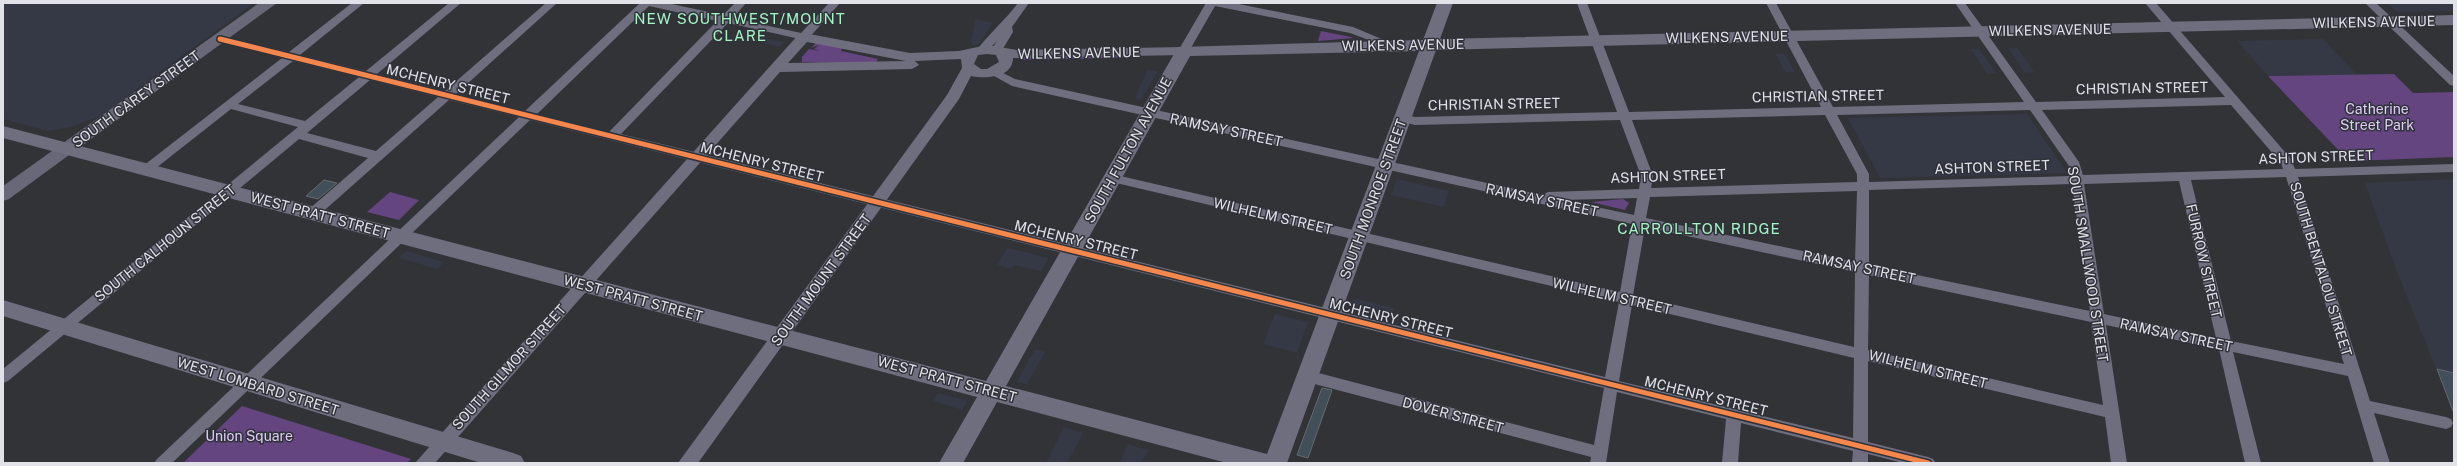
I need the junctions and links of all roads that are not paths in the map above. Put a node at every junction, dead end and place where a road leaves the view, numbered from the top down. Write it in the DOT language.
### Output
graph roads {
  1 [pos="269,3"];
  2 [pos="359,3"];
  3 [pos="456,3"];
  4 [pos="552,3"];
  5 [pos="646,3"];
  6 [pos="652,3"];
  7 [pos="741,3"];
  8 [pos="835,3"];
  9 [pos="1024,3"];
  10 [pos="1211,3"];
  11 [pos="1217,3"];
  12 [pos="1446,3"];
  13 [pos="1582,3"];
  14 [pos="1771,3"];
  15 [pos="1960,3"];
  16 [pos="2150,3"];
  17 [pos="2370,3"];
  18 [pos="725,19"];
  19 [pos="2454,20"];
  20 [pos="2393,25"];
  21 [pos="2454,27"];
  22 [pos="2174,30"];
  23 [pos="1983,35"];
  24 [pos="804,37"];
  25 [pos="220,39"];
  26 [pos="1791,40"];
  27 [pos="1598,44"];
  28 [pos="1390,45"];
  29 [pos="1429,48"];
  30 [pos="989,51"];
  31 [pos="1182,55"];
  32 [pos="290,56"];
  33 [pos="968,67"];
  34 [pos="777,68"];
  35 [pos="993,71"];
  36 [pos="368,76"];
  37 [pos="2454,82"];
  38 [pos="447,96"];
  39 [pos="954,96"];
  40 [pos="2234,101"];
  41 [pos="229,105"];
  42 [pos="2033,106"];
  43 [pos="1829,111"];
  44 [pos="1150,113"];
  45 [pos="527,116"];
  46 [pos="1624,116"];
  47 [pos="1403,118"];
  48 [pos="307,126"];
  49 [pos="3,132"];
  50 [pos="297,134"];
  51 [pos="611,137"];
  52 [pos="67,148"];
  53 [pos="378,156"];
  54 [pos="696,158"];
  55 [pos="1385,165"];
  56 [pos="2454,168"];
  57 [pos="147,169"];
  58 [pos="2291,173"];
  59 [pos="2184,176"];
  60 [pos="1112,178"];
  61 [pos="2078,179"];
  62 [pos="1863,186"];
  63 [pos="228,191"];
  64 [pos="1644,192"];
  65 [pos="3,195"];
  66 [pos="1532,197"];
  67 [pos="876,203"];
  68 [pos="313,213"];
  69 [pos="1639,221"];
  70 [pos="400,236"];
  71 [pos="1359,236"];
  72 [pos="1071,251"];
  73 [pos="1862,268"];
  74 [pos="582,284"];
  75 [pos="1626,300"];
  76 [pos="3,308"];
  77 [pos="1330,315"];
  78 [pos="2098,318"];
  79 [pos="63,327"];
  80 [pos="780,336"];
  81 [pos="2224,345"];
  82 [pos="1861,353"];
  83 [pos="2353,372"];
  84 [pos="1307,376"];
  85 [pos="3,377"];
  86 [pos="247,383"];
  87 [pos="1612,385"];
  88 [pos="992,391"];
  89 [pos="2363,405"];
  90 [pos="2112,413"];
  91 [pos="1734,415"];
  92 [pos="2446,423"];
  93 [pos="442,442"];
  94 [pos="1860,446"];
  95 [pos="1599,458"];
  96 [pos="162,463"];
  97 [pos="424,463"];
  98 [pos="513,463"];
  99 [pos="687,463"];
  100 [pos="951,463"];
  101 [pos="1264,463"];
  102 [pos="1275,463"];
  103 [pos="1730,463"];
  104 [pos="1860,463"];
  105 [pos="1928,463"];
  106 [pos="2119,463"];
  107 [pos="2253,463"];
  108 [pos="2382,463"];
  1 -- 25 [label="main road, SOUTH CAREY STREET"];
  2 -- 32 [label="street"];
  3 -- 36 [label="street, SOUTH CALHOUN STREET"];
  4 -- 38 [label="street"];
  5 -- 45 [label="street"];
  6 -- 18 [label="street"];
  7 -- 18 [label="street"];
  8 -- 24 [label="street, SOUTH GILMOR STREET"];
  9 -- 30 [label="street"];
  10 -- 31 [label="street, SOUTH FULTON AVENUE"];
  11 -- 28 [label="street"];
  12 -- 29 [label="main road, SOUTH MONROE STREET"];
  13 -- 27 [label="street"];
  14 -- 26 [label="street"];
  15 -- 23 [label="street, SOUTH SMALLWOOD STREET"];
  16 -- 22 [label="street, SOUTH BENTALOU STREET"];
  17 -- 20 [label="street"];
  18 -- 24 [label="street"];
  18 -- 51 [label="street"];
  19 -- 20 [label="main road, WILKENS AVENUE"];
  20 -- 21 [label="main road, WILKENS AVENUE"];
  20 -- 22 [label="main road, WILKENS AVENUE"];
  20 -- 37 [label="street"];
  22 -- 23 [label="main road, WILKENS AVENUE"];
  22 -- 40 [label="street, SOUTH BENTALOU STREET"];
  23 -- 26 [label="main road, WILKENS AVENUE"];
  23 -- 42 [label="street, SOUTH SMALLWOOD STREET"];
  24 -- 30 [label="street, WILKENS AVENUE"];
  24 -- 34 [label="street, SOUTH GILMOR STREET"];
  25 -- 32 [label="street, MCHENRY STREET"];
  25 -- 52 [label="main road, SOUTH CAREY STREET"];
  26 -- 27 [label="main road, WILKENS AVENUE"];
  26 -- 43 [label="street"];
  27 -- 29 [label="main road, WILKENS AVENUE"];
  27 -- 46 [label="street"];
  28 -- 29 [label="main road, WILKENS AVENUE"];
  28 -- 31 [label="main road, WILKENS AVENUE"];
  29 -- 31 [label="main road, WILKENS AVENUE"];
  29 -- 47 [label="main road, SOUTH MONROE STREET"];
  30 -- 31 [label="street, WILKENS AVENUE"];
  30 -- 33 [label="street, SOUTH MOUNT STREET"];
  30 -- 35 [label="street"];
  31 -- 35 [label="street, WILKENS AVENUE"];
  31 -- 44 [label="main road, SOUTH FULTON AVENUE"];
  32 -- 36 [label="street, MCHENRY STREET"];
  32 -- 41 [label="street"];
  33 -- 34 [label="street"];
  33 -- 35 [label="street"];
  33 -- 39 [label="street, SOUTH MOUNT STREET"];
  34 -- 54 [label="street, SOUTH GILMOR STREET"];
  35 -- 39 [label="street, SOUTH MOUNT STREET"];
  35 -- 44 [label="street, RAMSAY STREET"];
  36 -- 38 [label="street, MCHENRY STREET"];
  36 -- 48 [label="street, SOUTH CALHOUN STREET"];
  38 -- 45 [label="street, MCHENRY STREET"];
  38 -- 53 [label="street"];
  39 -- 67 [label="street, SOUTH MOUNT STREET"];
  40 -- 42 [label="street, CHRISTIAN STREET"];
  40 -- 58 [label="street, SOUTH BENTALOU STREET"];
  41 -- 48 [label="street"];
  41 -- 57 [label="street"];
  42 -- 43 [label="street, CHRISTIAN STREET"];
  42 -- 61 [label="street, SOUTH SMALLWOOD STREET"];
  43 -- 46 [label="street, CHRISTIAN STREET"];
  43 -- 62 [label="street"];
  44 -- 55 [label="street, RAMSAY STREET"];
  44 -- 60 [label="main road, SOUTH FULTON AVENUE"];
  45 -- 51 [label="street, MCHENRY STREET"];
  45 -- 70 [label="street"];
  46 -- 47 [label="street, CHRISTIAN STREET"];
  46 -- 64 [label="street"];
  47 -- 55 [label="main road, SOUTH MONROE STREET"];
  48 -- 50 [label="street, SOUTH CALHOUN STREET"];
  49 -- 52 [label="main road, WEST PRATT STREET"];
  50 -- 53 [label="street"];
  50 -- 63 [label="street, SOUTH CALHOUN STREET"];
  51 -- 54 [label="street, MCHENRY STREET"];
  52 -- 57 [label="main road, WEST PRATT STREET"];
  52 -- 65 [label="main road, SOUTH CAREY STREET"];
  53 -- 68 [label="street"];
  54 -- 67 [label="street, MCHENRY STREET"];
  54 -- 74 [label="street, SOUTH GILMOR STREET"];
  55 -- 66 [label="street, RAMSAY STREET"];
  55 -- 71 [label="main road, SOUTH MONROE STREET"];
  56 -- 58 [label="street, ASHTON STREET"];
  57 -- 63 [label="main road, WEST PRATT STREET"];
  58 -- 59 [label="street, ASHTON STREET"];
  58 -- 83 [label="street, SOUTH BENTALOU STREET"];
  59 -- 61 [label="street, ASHTON STREET"];
  59 -- 81 [label="street, FURROW STREET"];
  60 -- 71 [label="street, WILHELM STREET"];
  60 -- 72 [label="main road, SOUTH FULTON AVENUE"];
  61 -- 62 [label="street, ASHTON STREET"];
  61 -- 78 [label="street, SOUTH SMALLWOOD STREET"];
  62 -- 64 [label="street, ASHTON STREET"];
  62 -- 73 [label="street"];
  63 -- 68 [label="main road, WEST PRATT STREET"];
  63 -- 79 [label="street, SOUTH CALHOUN STREET"];
  64 -- 66 [label="street, ASHTON STREET"];
  64 -- 69 [label="street"];
  66 -- 69 [label="street, RAMSAY STREET"];
  67 -- 72 [label="street, MCHENRY STREET"];
  67 -- 80 [label="street, SOUTH MOUNT STREET"];
  68 -- 70 [label="main road, WEST PRATT STREET"];
  69 -- 73 [label="street, RAMSAY STREET"];
  69 -- 75 [label="street"];
  70 -- 74 [label="main road, WEST PRATT STREET"];
  70 -- 86 [label="street"];
  71 -- 75 [label="street, WILHELM STREET"];
  71 -- 77 [label="main road, SOUTH MONROE STREET"];
  72 -- 77 [label="street, MCHENRY STREET"];
  72 -- 88 [label="main road, SOUTH FULTON AVENUE"];
  73 -- 78 [label="street, RAMSAY STREET"];
  73 -- 82 [label="street"];
  74 -- 80 [label="main road, WEST PRATT STREET"];
  74 -- 93 [label="street, SOUTH GILMOR STREET"];
  75 -- 82 [label="street, WILHELM STREET"];
  75 -- 87 [label="street"];
  76 -- 79 [label="main road, WEST LOMBARD STREET"];
  77 -- 84 [label="main road, SOUTH MONROE STREET"];
  77 -- 87 [label="street, MCHENRY STREET"];
  78 -- 81 [label="street, RAMSAY STREET"];
  78 -- 90 [label="street, SOUTH SMALLWOOD STREET"];
  79 -- 85 [label="street, SOUTH CALHOUN STREET"];
  79 -- 86 [label="main road, WEST LOMBARD STREET"];
  80 -- 88 [label="main road, WEST PRATT STREET"];
  80 -- 99 [label="street, SOUTH MOUNT STREET"];
  81 -- 83 [label="street, RAMSAY STREET"];
  81 -- 107 [label="street, FURROW STREET"];
  82 -- 90 [label="street, WILHELM STREET"];
  82 -- 94 [label="street"];
  83 -- 89 [label="street, SOUTH BENTALOU STREET"];
  84 -- 95 [label="street, DOVER STREET"];
  84 -- 102 [label="main road, SOUTH MONROE STREET"];
  86 -- 93 [label="main road, WEST LOMBARD STREET"];
  86 -- 96 [label="street"];
  87 -- 91 [label="street, MCHENRY STREET"];
  87 -- 95 [label="street"];
  88 -- 100 [label="main road, SOUTH FULTON AVENUE"];
  88 -- 101 [label="main road, WEST PRATT STREET"];
  89 -- 92 [label="street"];
  89 -- 108 [label="street, SOUTH BENTALOU STREET"];
  90 -- 106 [label="street, SOUTH SMALLWOOD STREET"];
  91 -- 94 [label="street, MCHENRY STREET"];
  91 -- 103 [label="street"];
  93 -- 97 [label="street, SOUTH GILMOR STREET"];
  93 -- 98 [label="main road, WEST LOMBARD STREET"];
  94 -- 104 [label="street"];
  94 -- 105 [label="street, MCHENRY STREET"];
}
